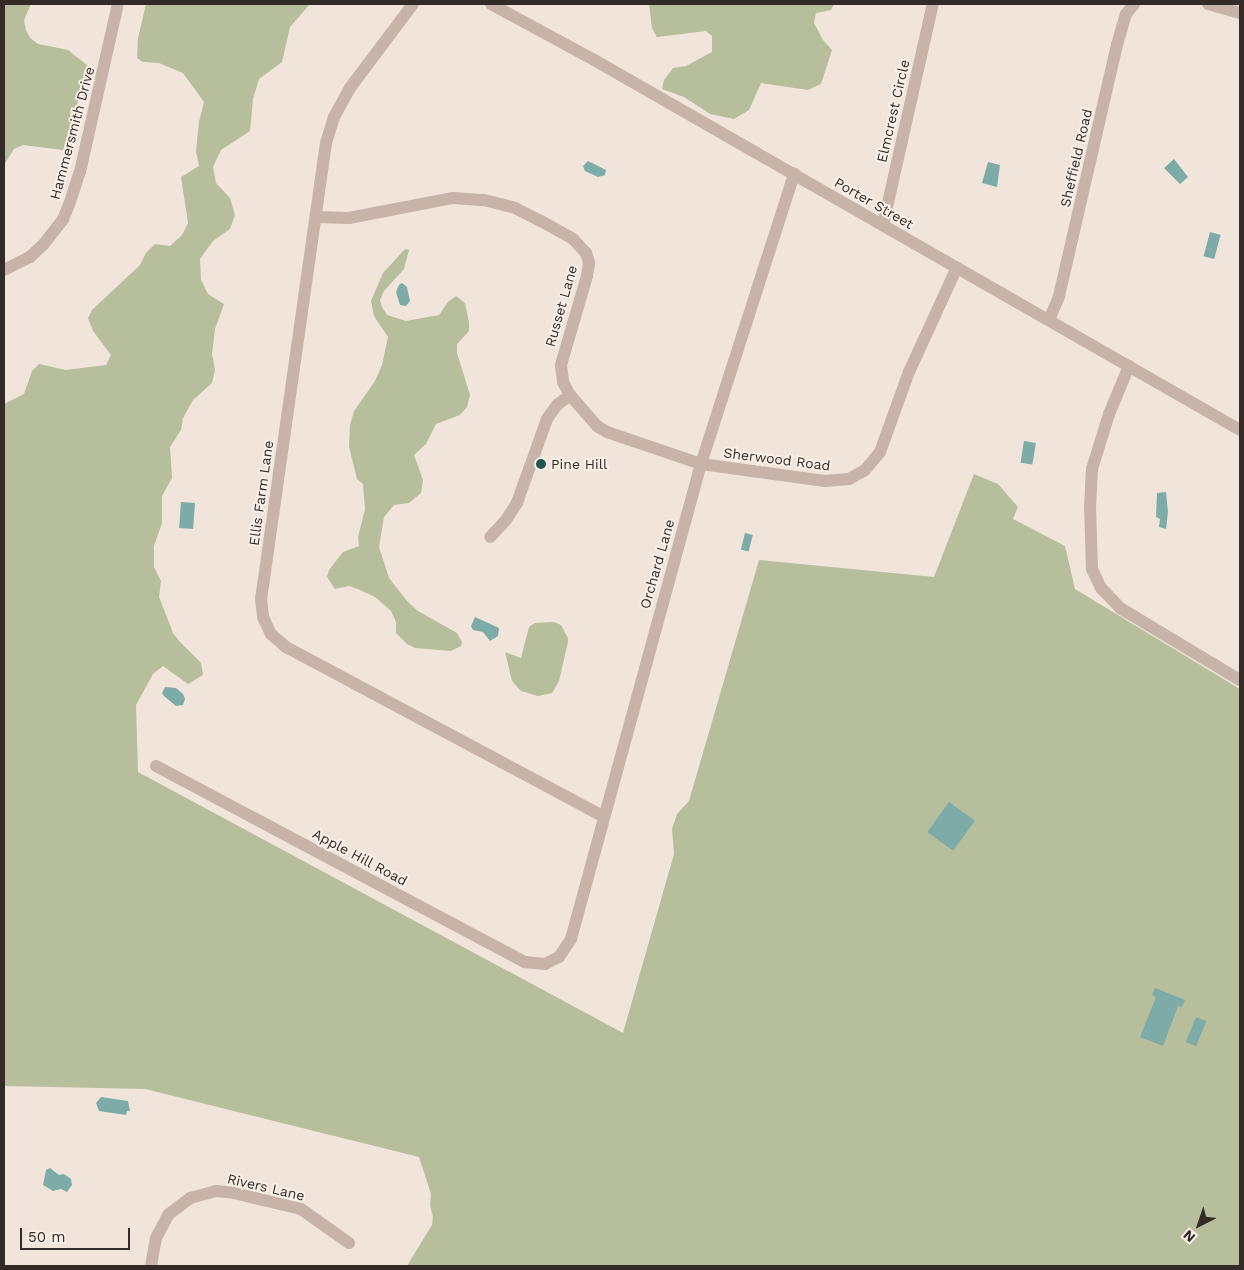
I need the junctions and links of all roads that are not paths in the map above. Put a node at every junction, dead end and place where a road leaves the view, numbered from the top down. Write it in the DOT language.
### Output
graph roads {
  1 [pos="118,4"];
  2 [pos="413,4"];
  3 [pos="491,4"];
  4 [pos="933,4"];
  5 [pos="1134,4"];
  6 [pos="1208,4"];
  7 [pos="1240,13"];
  8 [pos="794,174"];
  9 [pos="317,217"];
  10 [pos="883,225"];
  11 [pos="957,267"];
  12 [pos="4,270"];
  13 [pos="1049,320"];
  14 [pos="1129,366"];
  15 [pos="570,395"];
  16 [pos="1240,430"];
  17 [pos="701,464"];
  18 [pos="490,537"];
  19 [pos="1240,680"];
  20 [pos="156,766"];
  21 [pos="603,816"];
  22 [pos="553,961"];
  23 [pos="349,1243"];
  24 [pos="151,1266"];
  1 -- 12 [label="street, Hammersmith Drive"];
  2 -- 9 [label="street, Ellis Farm Lane"];
  3 -- 8 [label="street, Porter Street"];
  4 -- 10 [label="street, Elmcrest Circle"];
  5 -- 13 [label="street, Sheffield Road"];
  6 -- 7 [label="street"];
  8 -- 10 [label="street, Porter Street"];
  8 -- 17 [label="street, Orchard Lane"];
  9 -- 15 [label="street, Russet Lane"];
  9 -- 21 [label="street, Ellis Farm Lane"];
  10 -- 11 [label="street, Porter Street"];
  11 -- 13 [label="street, Porter Street"];
  11 -- 17 [label="street, Sherwood Road"];
  13 -- 14 [label="street, Porter Street"];
  14 -- 16 [label="street, Porter Street"];
  14 -- 19 [label="street"];
  15 -- 17 [label="street, Sherwood Road"];
  15 -- 18 [label="street"];
  17 -- 21 [label="street, Orchard Lane"];
  20 -- 22 [label="street, Apple Hill Road"];
  21 -- 22 [label="street, Orchard Lane"];
  23 -- 24 [label="street, Rivers Lane"];
}
